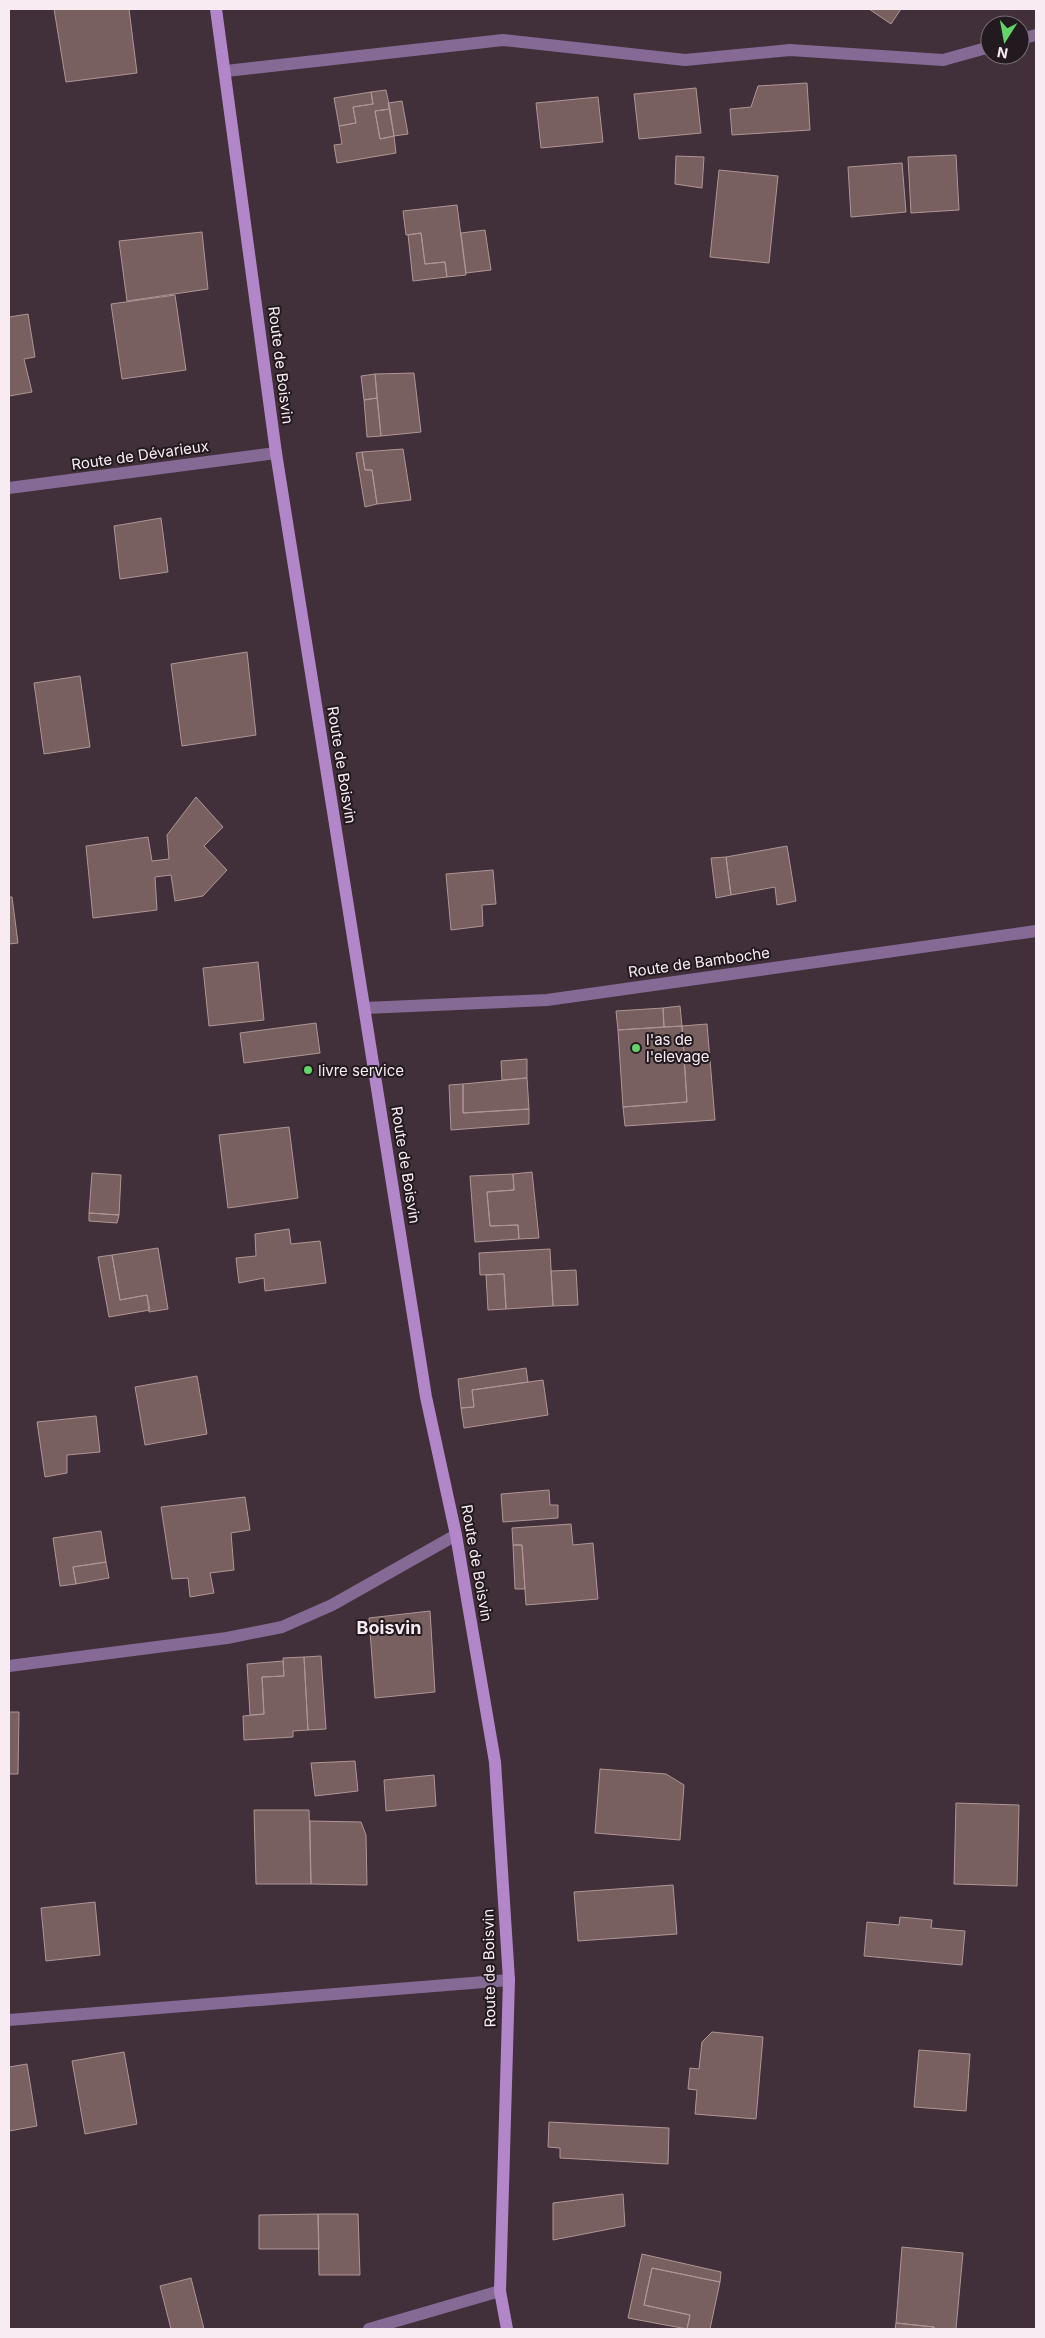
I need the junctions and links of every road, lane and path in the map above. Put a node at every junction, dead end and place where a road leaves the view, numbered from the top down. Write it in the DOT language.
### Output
graph roads {
  1 [pos="216,9"];
  2 [pos="980,51"];
  3 [pos="226,72"];
  4 [pos="276,453"];
  5 [pos="9,488"];
  6 [pos="1036,931"];
  7 [pos="365,1008"];
  8 [pos="456,1534"];
  9 [pos="9,1666"];
  10 [pos="509,1980"];
  11 [pos="9,2020"];
  12 [pos="500,2291"];
  13 [pos="369,2329"];
  14 [pos="507,2329"];
  1 -- 3 [label="main road, Route de Boisvin"];
  2 -- 3 [label="street"];
  3 -- 4 [label="main road, Route de Boisvin"];
  4 -- 5 [label="street, Route de Dévarieux"];
  4 -- 7 [label="main road, Route de Boisvin"];
  6 -- 7 [label="street, Route de Bamboche"];
  7 -- 8 [label="main road, Route de Boisvin"];
  8 -- 9 [label="street"];
  8 -- 10 [label="main road, Route de Boisvin"];
  10 -- 11 [label="street"];
  10 -- 12 [label="main road, Route de Boisvin"];
  12 -- 13 [label="street"];
  12 -- 14 [label="main road, Route de Boisvin"];
}
